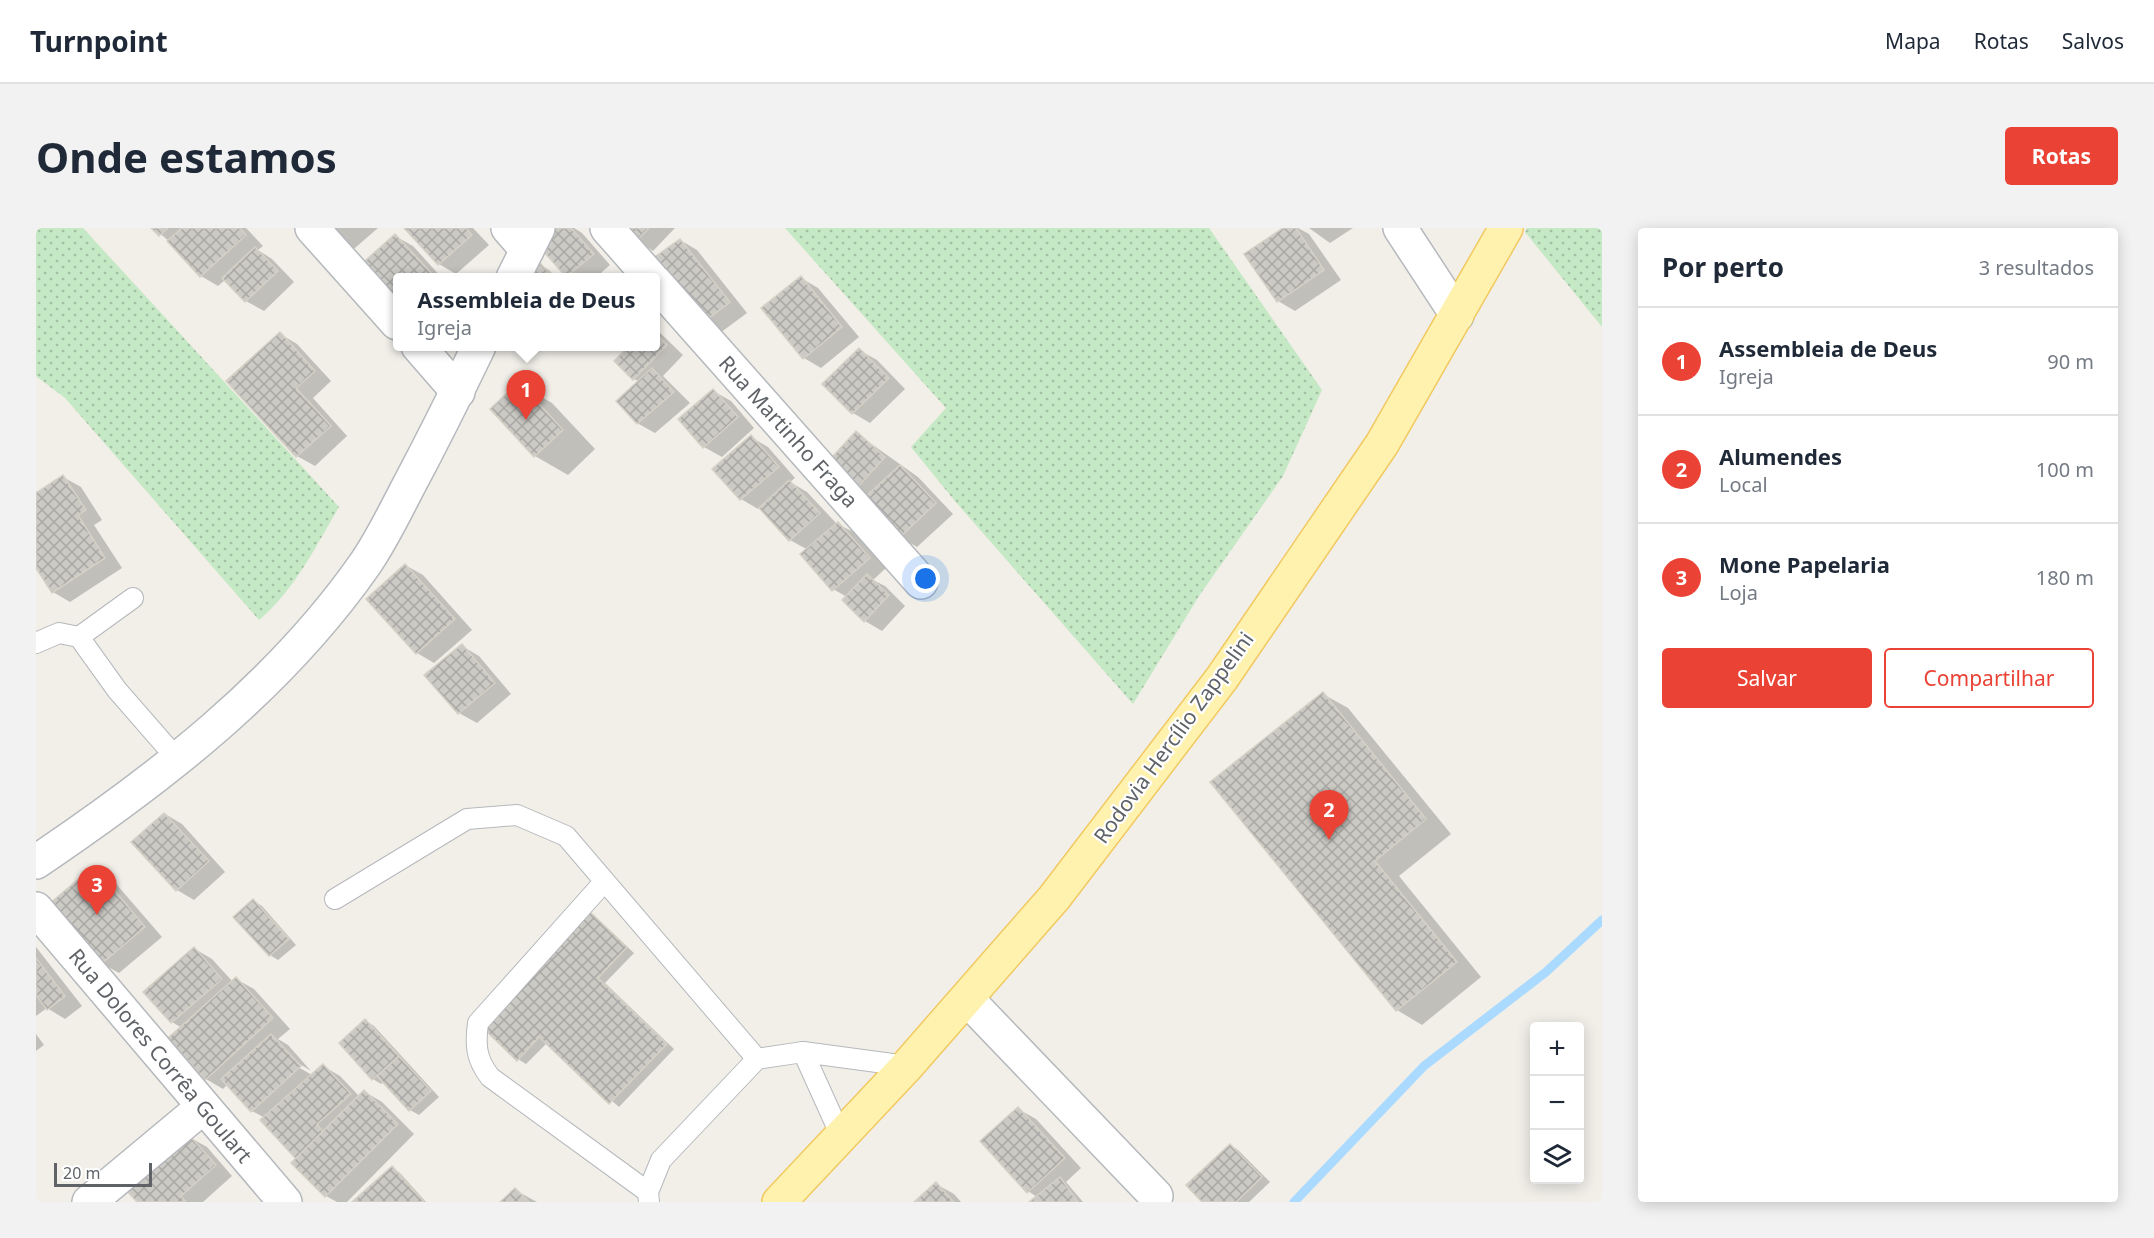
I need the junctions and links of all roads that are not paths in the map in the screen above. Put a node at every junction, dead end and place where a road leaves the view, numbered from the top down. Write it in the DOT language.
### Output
graph roads {
  1 [pos="312,228"];
  2 [pos="607,228"];
  3 [pos="1400,228"];
  4 [pos="1506,228"];
  5 [pos="647,273"];
  6 [pos="660,288"];
  7 [pos="1456,315"];
  8 [pos="393,319"];
  9 [pos="422,351"];
  10 [pos="477,351"];
  11 [pos="458,392"];
  12 [pos="921,582"];
  13 [pos="133,598"];
  14 [pos="79,637"];
  15 [pos="36,643"];
  16 [pos="178,760"];
  17 [pos="36,862"];
  18 [pos="604,882"];
  19 [pos="335,899"];
  20 [pos="36,909"];
  21 [pos="967,999"];
  22 [pos="803,1052"];
  23 [pos="757,1059"];
  24 [pos="907,1066"];
  25 [pos="203,1107"];
  26 [pos="841,1136"];
  27 [pos="1156,1196"];
  28 [pos="649,1197"];
  29 [pos="89,1202"];
  30 [pos="285,1202"];
  31 [pos="779,1202"];
  1 -- 8 [label="street"];
  2 -- 5 [label="street"];
  3 -- 7 [label="street"];
  4 -- 7 [label="main road, Rodovia Hercílio Zappelini"];
  6 -- 12 [label="street, Rua Martinho Fraga"];
  7 -- 21 [label="main road, Rodovia Hercílio Zappelini"];
  9 -- 11 [label="street"];
  10 -- 11 [label="street"];
  11 -- 16 [label="street"];
  13 -- 14 [label="lane"];
  14 -- 15 [label="lane"];
  14 -- 16 [label="lane"];
  16 -- 17 [label="street"];
  18 -- 19 [label="lane"];
  18 -- 23 [label="lane"];
  18 -- 28 [label="lane"];
  20 -- 25 [label="street, Rua Dolores Corrêa Goulart"];
  21 -- 24 [label="main road, Rodovia Hercílio Zappelini"];
  21 -- 27 [label="street"];
  22 -- 23 [label="lane"];
  22 -- 24 [label="lane"];
  22 -- 26 [label="lane"];
  23 -- 28 [label="lane"];
  24 -- 26 [label="main road, Rodovia Hercílio Zappelini"];
  25 -- 29 [label="street"];
  25 -- 30 [label="street, Rua Dolores Corrêa Goulart"];
  26 -- 31 [label="main road, Rodovia Hercílio Zappelini"];
}
